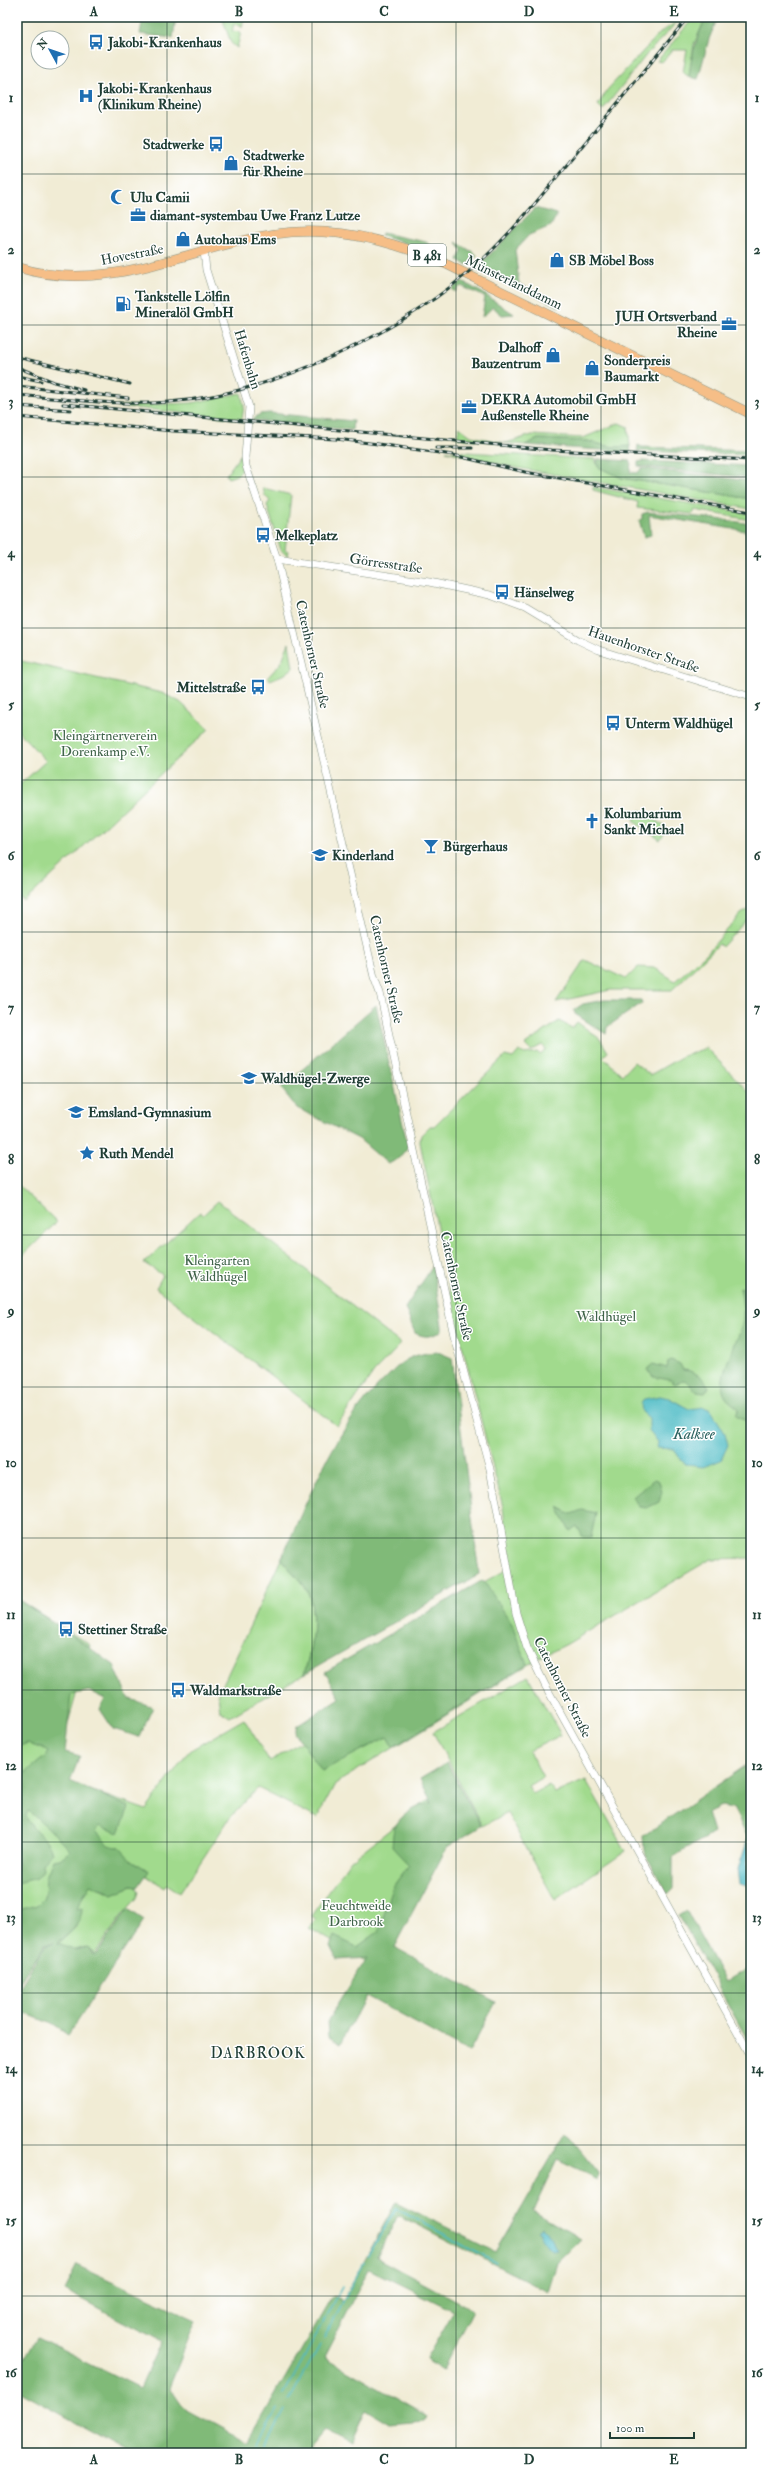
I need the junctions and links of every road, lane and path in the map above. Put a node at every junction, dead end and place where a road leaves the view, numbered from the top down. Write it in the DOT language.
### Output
graph roads {
  1 [pos="204,251"];
  2 [pos="17,267"];
  3 [pos="751,414"];
  4 [pos="250,477"];
  5 [pos="277,559"];
  6 [pos="490,595"];
  7 [pos="751,697"];
  8 [pos="751,2056"];
  1 -- 2 [label="main road, Hovestraße / B 481"];
  1 -- 3 [label="main road, Münsterlanddamm / B 481"];
  1 -- 4 [label="street, Hafenbahn"];
  4 -- 5 [label="street, Catenhorner Straße"];
  5 -- 6 [label="street, Görresstraße"];
  5 -- 8 [label="street, Catenhorner Straße"];
  6 -- 7 [label="street, Hauenhorster Straße"];
}
